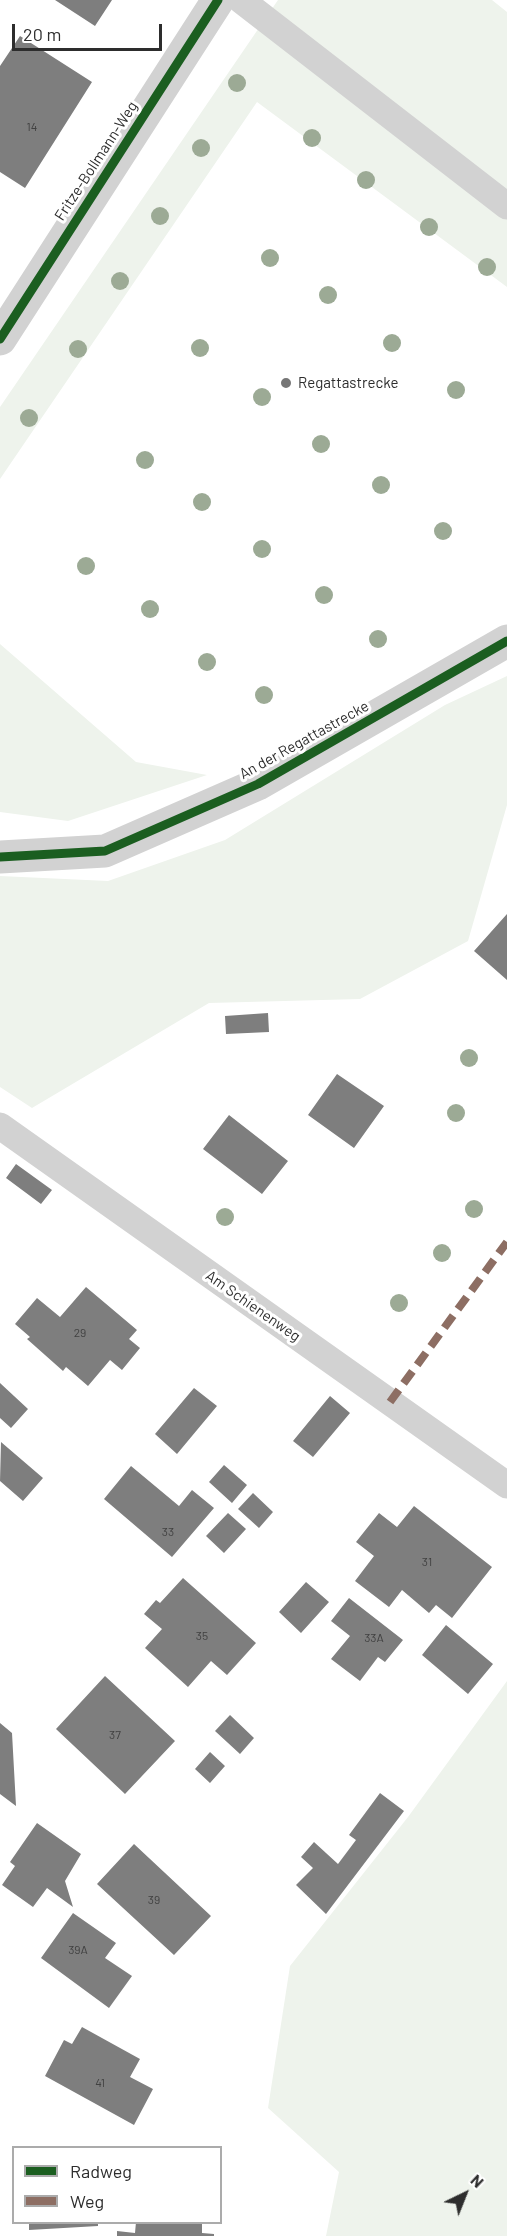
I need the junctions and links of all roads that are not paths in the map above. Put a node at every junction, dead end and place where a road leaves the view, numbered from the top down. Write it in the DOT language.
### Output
graph roads {
  1 [pos="218,0"];
  2 [pos="241,0"];
  3 [pos="507,206"];
  4 [pos="0,339"];
  5 [pos="507,641"];
  6 [pos="0,857"];
  7 [pos="0,1126"];
  8 [pos="507,1485"];
  1 -- 4 [label="street, Fritze-Bollmann-Weg"];
  2 -- 3 [label="lane"];
  5 -- 6 [label="street, An der Regattastrecke"];
  7 -- 8 [label="lane, Am Schienenweg"];
}
